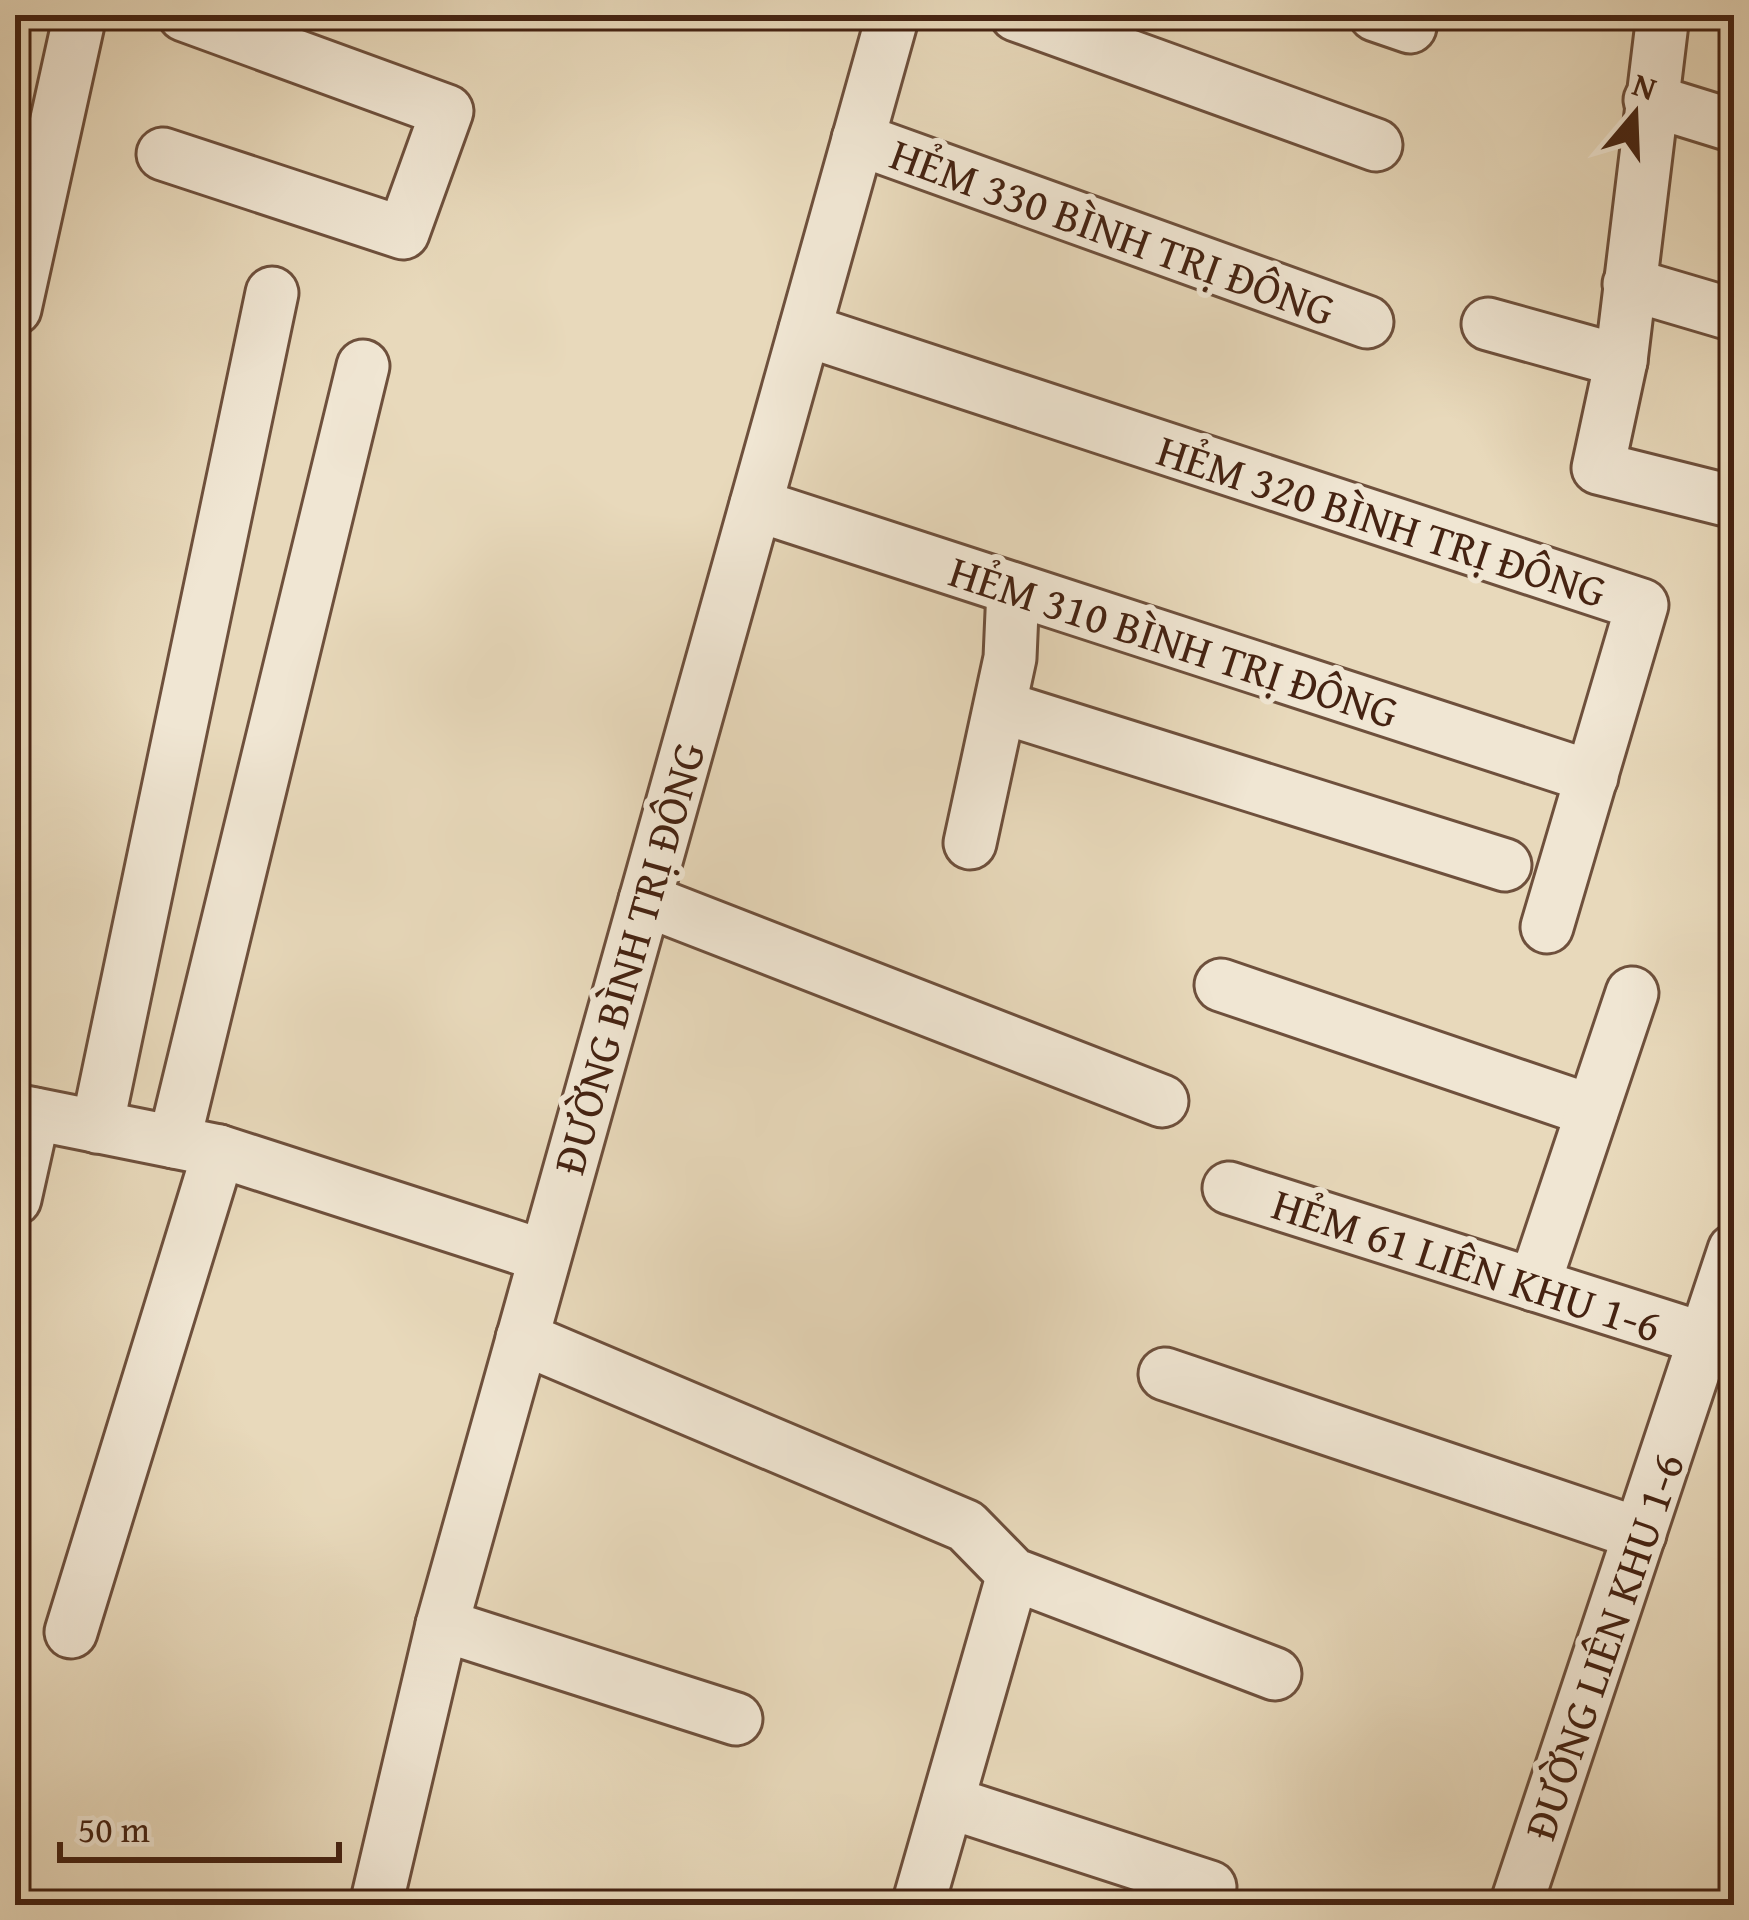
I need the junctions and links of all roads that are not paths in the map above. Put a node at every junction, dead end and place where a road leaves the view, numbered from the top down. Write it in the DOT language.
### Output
graph roads {
  1 [pos="80,15"];
  2 [pos="184,15"];
  3 [pos="892,15"];
  4 [pos="1016,15"];
  5 [pos="1663,15"];
  6 [pos="1650,100"];
  7 [pos="1734,126"];
  8 [pos="858,139"];
  9 [pos="1376,145"];
  10 [pos="163,154"];
  11 [pos="1629,284"];
  12 [pos="272,293"];
  13 [pos="15,307"];
  14 [pos="1734,315"];
  15 [pos="1367,322"];
  16 [pos="1488,324"];
  17 [pos="805,330"];
  18 [pos="1621,362"];
  19 [pos="362,366"];
  20 [pos="1734,502"];
  21 [pos="756,505"];
  22 [pos="1013,589"];
  23 [pos="1001,707"];
  24 [pos="1592,777"];
  25 [pos="970,843"];
  26 [pos="1505,865"];
  27 [pos="644,900"];
  28 [pos="1547,927"];
  29 [pos="1221,985"];
  30 [pos="1632,994"];
  31 [pos="1162,1101"];
  32 [pos="25,1112"];
  33 [pos="1592,1112"];
  34 [pos="97,1127"];
  35 [pos="196,1147"];
  36 [pos="1229,1188"];
  37 [pos="15,1199"];
  38 [pos="1734,1250"];
  39 [pos="544,1256"];
  40 [pos="1534,1285"];
  41 [pos="521,1338"];
  42 [pos="1705,1340"];
  43 [pos="1165,1374"];
  44 [pos="1640,1534"];
  45 [pos="1013,1574"];
  46 [pos="442,1625"];
  47 [pos="71,1632"];
  48 [pos="1275,1674"];
  49 [pos="736,1719"];
  50 [pos="948,1802"];
  51 [pos="1210,1887"];
  52 [pos="376,1905"];
  53 [pos="918,1905"];
  54 [pos="1516,1905"];
  1 -- 13 [label="street"];
  2 -- 10 [label="street"];
  3 -- 8 [label="street, ĐƯỜNG BÌNH TRỊ ĐÔNG"];
  4 -- 9 [label="street"];
  5 -- 6 [label="street"];
  6 -- 7 [label="street"];
  6 -- 11 [label="street"];
  8 -- 15 [label="street, HẺM 330 BÌNH TRỊ ĐÔNG"];
  8 -- 17 [label="street, ĐƯỜNG BÌNH TRỊ ĐÔNG"];
  11 -- 14 [label="street"];
  11 -- 18 [label="street"];
  12 -- 34 [label="street"];
  16 -- 18 [label="street"];
  17 -- 21 [label="street, ĐƯỜNG BÌNH TRỊ ĐÔNG"];
  17 -- 24 [label="street, HẺM 320 BÌNH TRỊ ĐÔNG"];
  18 -- 20 [label="street"];
  19 -- 35 [label="street"];
  21 -- 22 [label="street, HẺM 310 BÌNH TRỊ ĐÔNG"];
  21 -- 27 [label="street, ĐƯỜNG BÌNH TRỊ ĐÔNG"];
  22 -- 23 [label="street"];
  22 -- 24 [label="street, HẺM 310 BÌNH TRỊ ĐÔNG"];
  23 -- 25 [label="street"];
  23 -- 26 [label="street"];
  24 -- 28 [label="street, HẺM 320 BÌNH TRỊ ĐÔNG"];
  27 -- 31 [label="street"];
  27 -- 39 [label="street, ĐƯỜNG BÌNH TRỊ ĐÔNG"];
  29 -- 33 [label="street"];
  30 -- 33 [label="street"];
  32 -- 34 [label="street"];
  32 -- 37 [label="street"];
  33 -- 40 [label="street"];
  34 -- 35 [label="street"];
  35 -- 39 [label="street"];
  35 -- 47 [label="street"];
  36 -- 40 [label="street, HẺM 61 LIÊN KHU 1-6"];
  38 -- 42 [label="street, ĐƯỜNG LIÊN KHU 1-6"];
  39 -- 41 [label="street, ĐƯỜNG BÌNH TRỊ ĐÔNG"];
  40 -- 42 [label="street, HẺM 61 LIÊN KHU 1-6"];
  41 -- 45 [label="street"];
  41 -- 46 [label="street, ĐƯỜNG BÌNH TRỊ ĐÔNG"];
  42 -- 44 [label="street, ĐƯỜNG LIÊN KHU 1-6"];
  43 -- 44 [label="street"];
  44 -- 54 [label="street, ĐƯỜNG LIÊN KHU 1-6"];
  45 -- 48 [label="street"];
  45 -- 50 [label="street"];
  46 -- 49 [label="street"];
  46 -- 52 [label="street, ĐƯỜNG BÌNH TRỊ ĐÔNG"];
  50 -- 51 [label="street"];
  50 -- 53 [label="street"];
}
